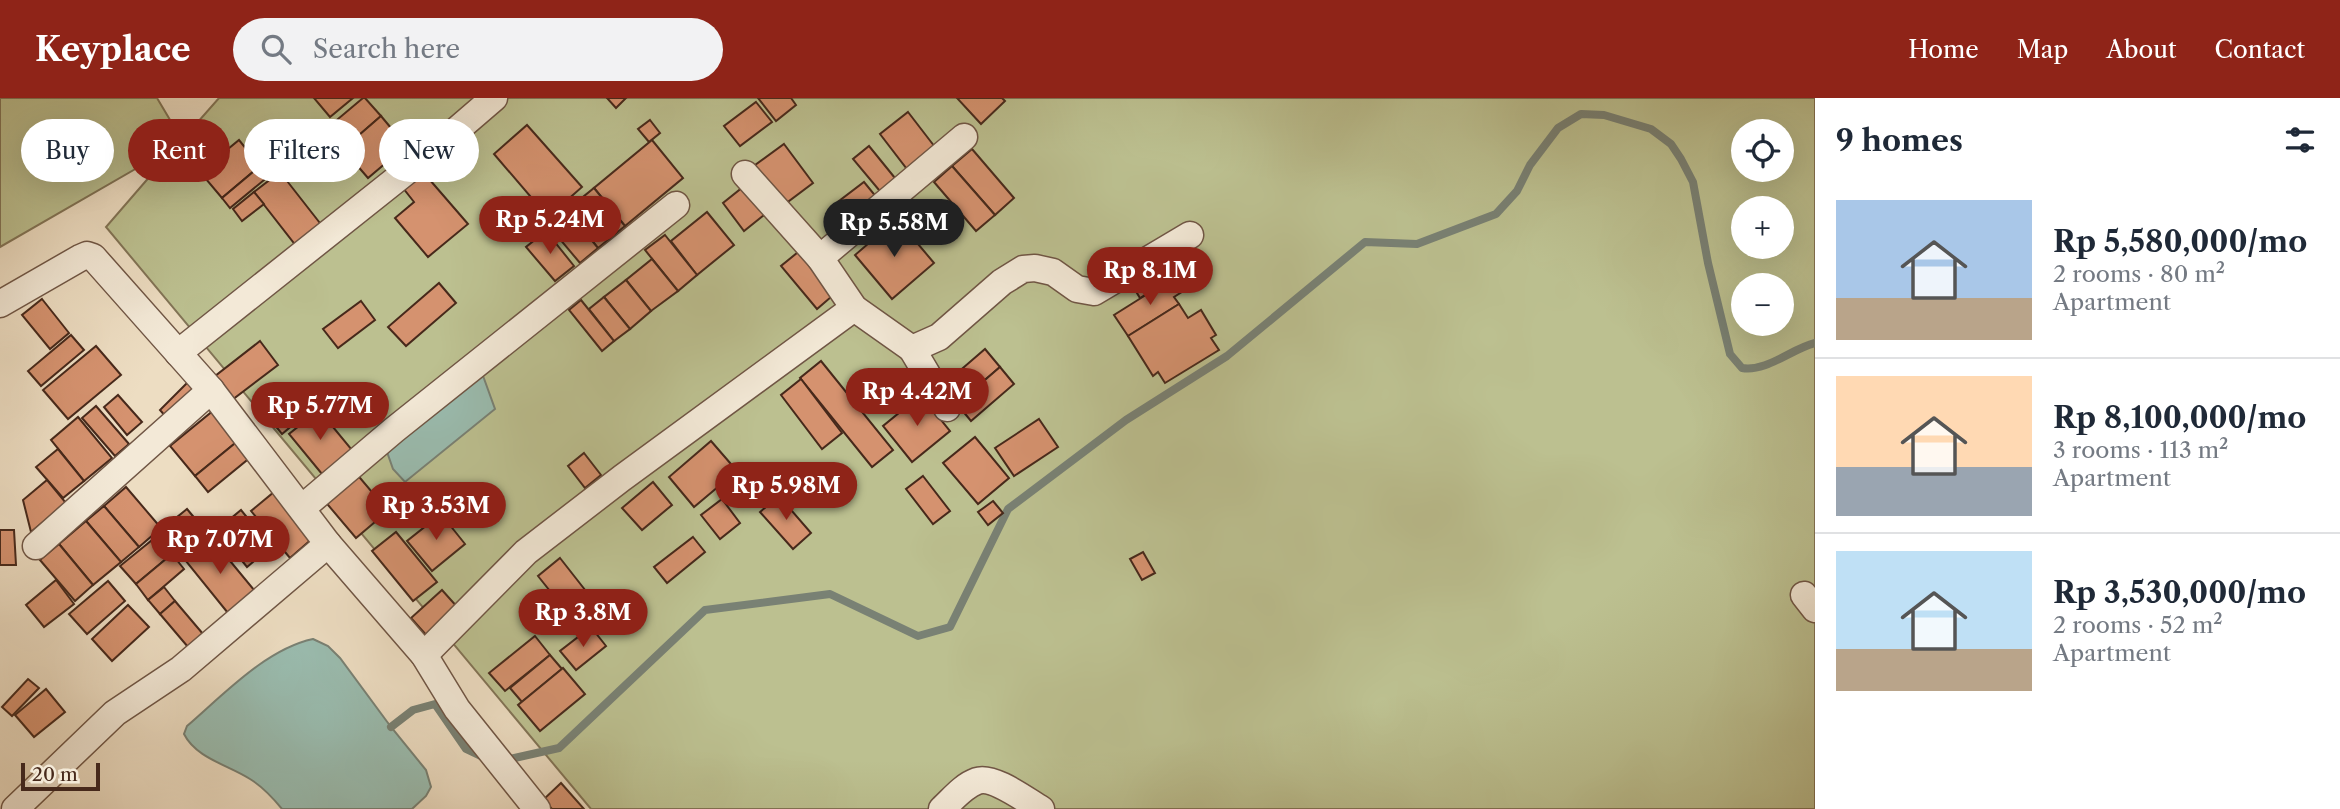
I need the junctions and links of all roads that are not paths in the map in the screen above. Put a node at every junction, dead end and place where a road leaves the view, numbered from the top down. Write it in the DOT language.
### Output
graph roads {
  1 [pos="494,98"];
  2 [pos="964,137"];
  3 [pos="745,174"];
  4 [pos="676,205"];
  5 [pos="1190,235"];
  6 [pos="820,258"];
  7 [pos="0,304"];
  8 [pos="854,308"];
  9 [pos="912,349"];
  10 [pos="178,353"];
  11 [pos="211,390"];
  12 [pos="947,408"];
  13 [pos="302,508"];
  14 [pos="328,544"];
  15 [pos="36,546"];
  16 [pos="424,655"];
  17 [pos="15,809"];
  18 [pos="537,809"];
  19 [pos="942,809"];
  20 [pos="1041,809"];
  1 -- 10 [label="street"];
  2 -- 6 [label="street"];
  3 -- 6 [label="street"];
  4 -- 13 [label="street"];
  5 -- 9 [label="street"];
  6 -- 8 [label="street"];
  7 -- 10 [label="street"];
  8 -- 9 [label="street"];
  8 -- 16 [label="street"];
  9 -- 12 [label="street"];
  10 -- 11 [label="street"];
  11 -- 13 [label="street"];
  11 -- 15 [label="street"];
  13 -- 14 [label="street"];
  14 -- 16 [label="street"];
  14 -- 17 [label="street"];
  16 -- 18 [label="street"];
  19 -- 20 [label="street"];
}
